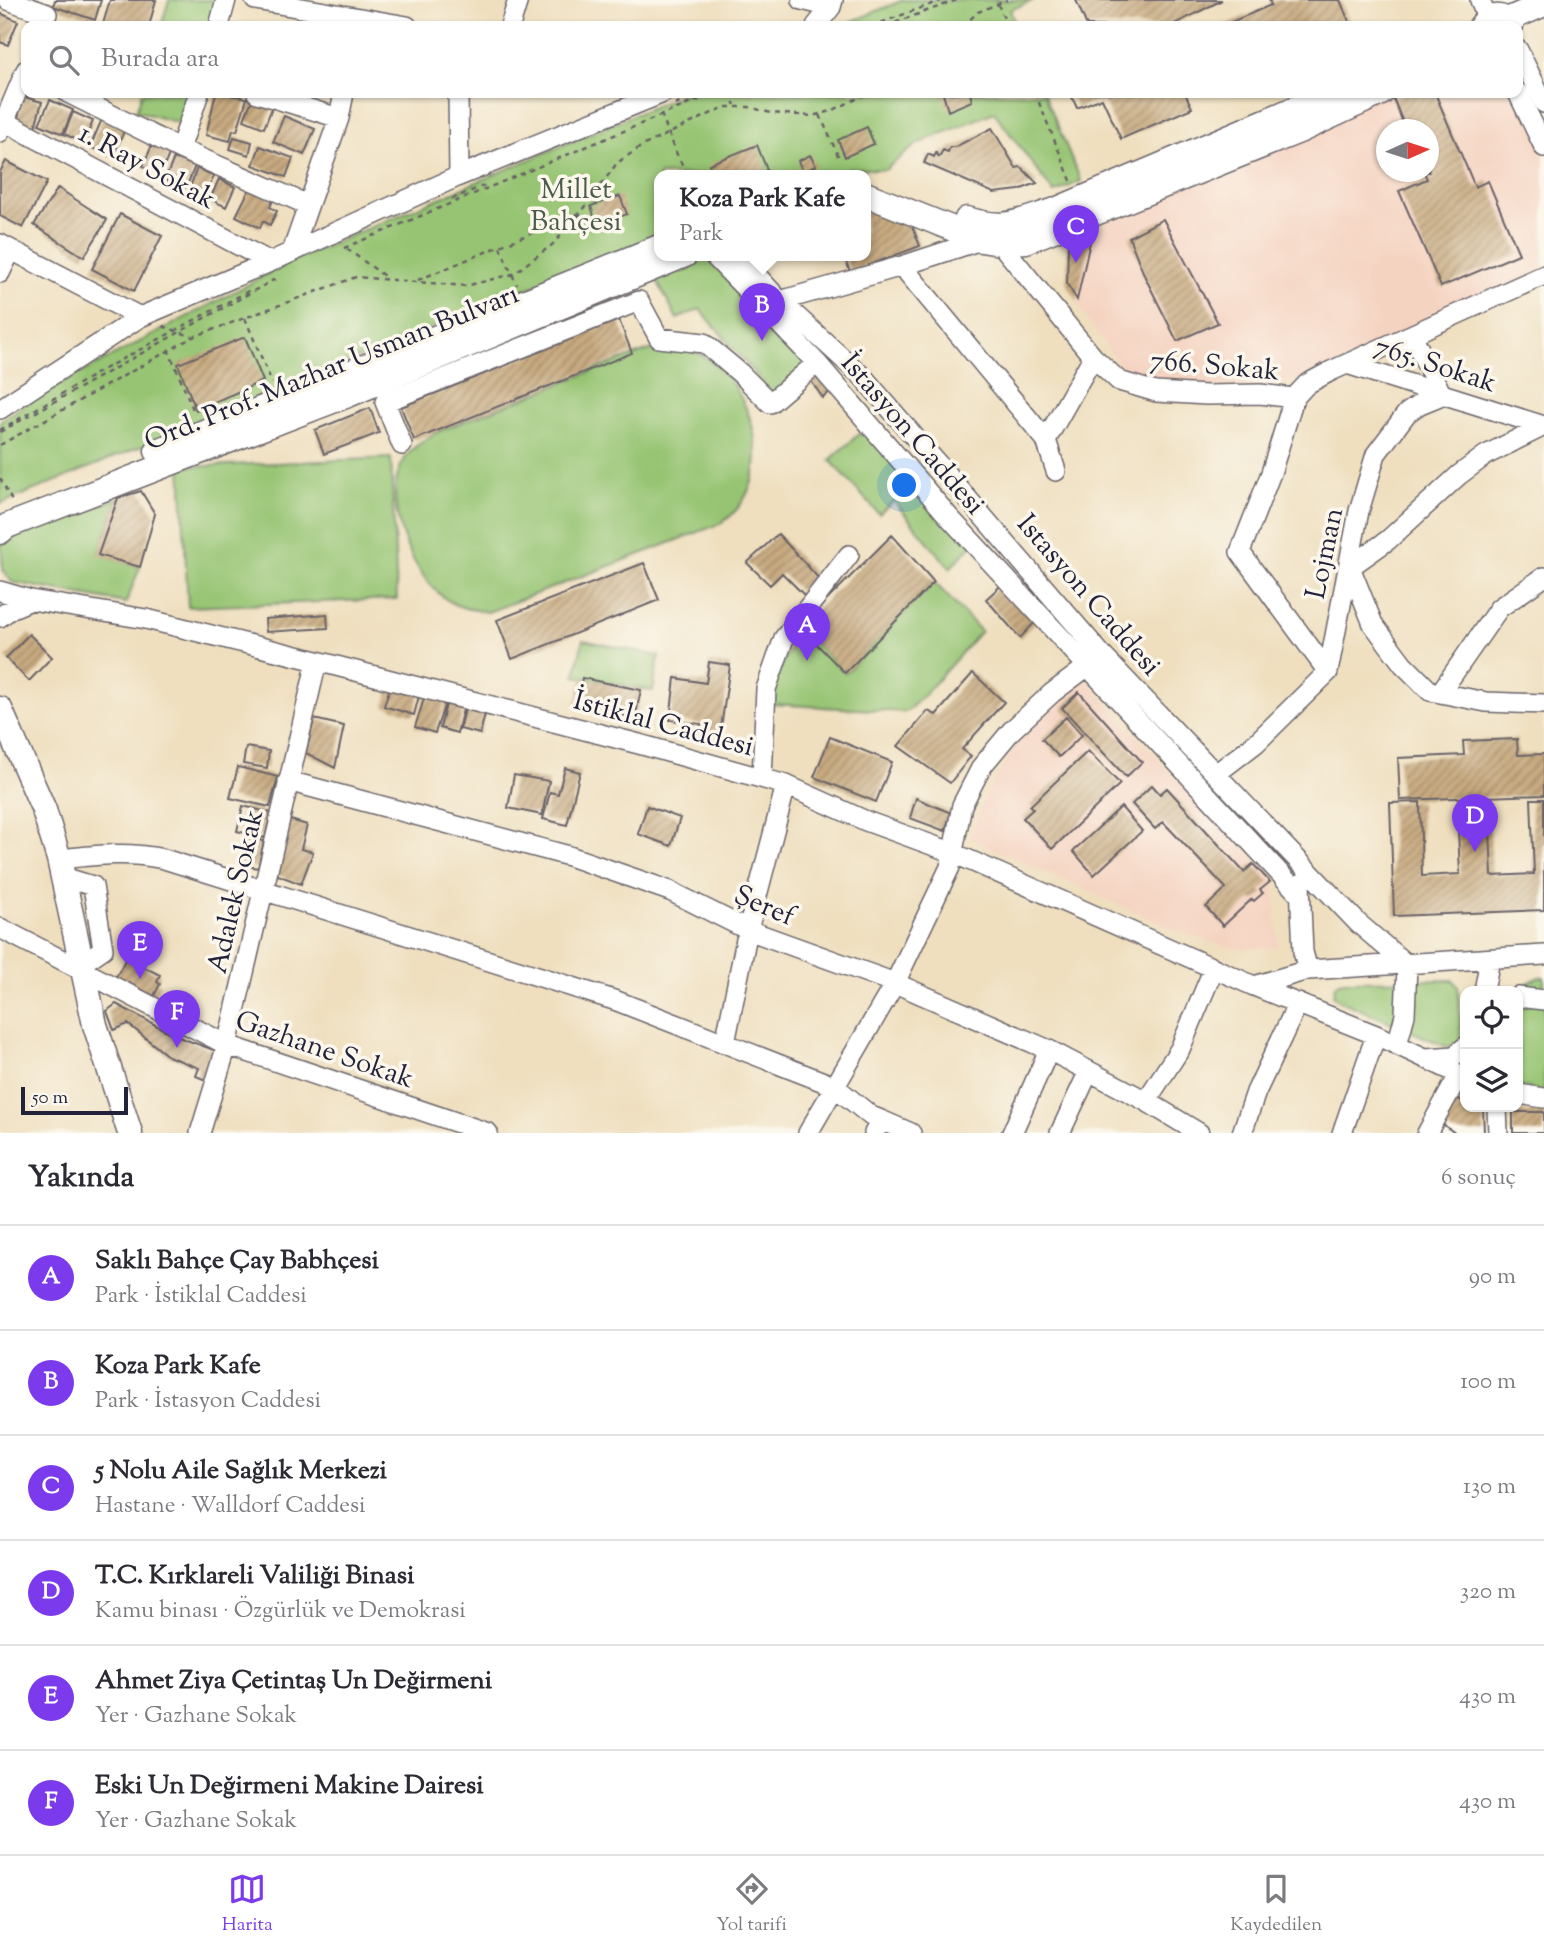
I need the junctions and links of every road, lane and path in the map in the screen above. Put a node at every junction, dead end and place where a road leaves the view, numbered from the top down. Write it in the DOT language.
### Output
graph roads {
  1 [pos="8,0"];
  2 [pos="226,0"];
  3 [pos="255,0"];
  4 [pos="518,0"];
  5 [pos="802,0"];
  6 [pos="943,0"];
  7 [pos="957,0"];
  8 [pos="1007,0"];
  9 [pos="832,4"];
  10 [pos="998,4"];
  11 [pos="1544,4"];
  12 [pos="47,13"];
  13 [pos="361,14"];
  14 [pos="1498,18"];
  15 [pos="220,21"];
  16 [pos="388,21"];
  17 [pos="512,21"];
  18 [pos="820,21"];
  19 [pos="886,21"];
  20 [pos="900,21"];
  21 [pos="968,21"];
  22 [pos="1005,21"];
  23 [pos="1544,21"];
  24 [pos="1523,60"];
  25 [pos="21,82"];
  26 [pos="78,98"];
  27 [pos="197,98"];
  28 [pos="273,98"];
  29 [pos="343,98"];
  30 [pos="458,98"];
  31 [pos="688,98"];
  32 [pos="695,98"];
  33 [pos="732,98"];
  34 [pos="858,98"];
  35 [pos="1037,98"];
  36 [pos="1320,98"];
  37 [pos="1370,98"];
  38 [pos="1520,98"];
  39 [pos="1544,103"];
  40 [pos="735,105"];
  41 [pos="662,106"];
  42 [pos="820,115"];
  43 [pos="339,118"];
  44 [pos="2,124"];
  45 [pos="670,133"];
  46 [pos="1544,147"];
  47 [pos="180,149"];
  48 [pos="840,160"];
  49 [pos="685,170"];
  50 [pos="459,176"];
  51 [pos="871,182"];
  52 [pos="1073,185"];
  53 [pos="871,196"];
  54 [pos="308,205"];
  55 [pos="580,214"];
  56 [pos="996,236"];
  57 [pos="345,246"];
  58 [pos="5,247"];
  59 [pos="500,247"];
  60 [pos="654,249"];
  61 [pos="334,251"];
  62 [pos="292,252"];
  63 [pos="671,261"];
  64 [pos="719,261"];
  65 [pos="743,261"];
  66 [pos="902,266"];
  67 [pos="278,270"];
  68 [pos="0,274"];
  69 [pos="513,274"];
  70 [pos="1544,275"];
  71 [pos="389,279"];
  72 [pos="415,281"];
  73 [pos="520,293"];
  74 [pos="780,301"];
  75 [pos="140,317"];
  76 [pos="245,318"];
  77 [pos="177,331"];
  78 [pos="1412,335"];
  79 [pos="192,337"];
  80 [pos="168,349"];
  81 [pos="1093,357"];
  82 [pos="817,363"];
  83 [pos="1350,365"];
  84 [pos="271,382"];
  85 [pos="1442,395"];
  86 [pos="1294,398"];
  87 [pos="0,409"];
  88 [pos="195,414"];
  89 [pos="1544,426"];
  90 [pos="0,431"];
  91 [pos="1046,440"];
  92 [pos="0,445"];
  93 [pos="402,445"];
  94 [pos="1056,471"];
  95 [pos="0,478"];
  96 [pos="7,510"];
  97 [pos="0,532"];
  98 [pos="849,555"];
  99 [pos="1350,567"];
  100 [pos="1544,577"];
  101 [pos="0,591"];
  102 [pos="31,600"];
  103 [pos="0,604"];
  104 [pos="0,617"];
  105 [pos="317,661"];
  106 [pos="1094,661"];
  107 [pos="1328,672"];
  108 [pos="1440,693"];
  109 [pos="1544,704"];
  110 [pos="0,709"];
  111 [pos="1217,773"];
  112 [pos="762,778"];
  113 [pos="288,781"];
  114 [pos="786,785"];
  115 [pos="951,852"];
  116 [pos="1302,866"];
  117 [pos="61,868"];
  118 [pos="263,890"];
  119 [pos="1300,894"];
  120 [pos="0,928"];
  121 [pos="748,930"];
  122 [pos="1544,955"];
  123 [pos="1490,959"];
  124 [pos="1407,965"];
  125 [pos="81,966"];
  126 [pos="1214,968"];
  127 [pos="1308,970"];
  128 [pos="895,983"];
  129 [pos="1254,986"];
  130 [pos="1485,986"];
  131 [pos="1523,998"];
  132 [pos="1544,1000"];
  133 [pos="1298,1003"];
  134 [pos="1376,1035"];
  135 [pos="725,1043"];
  136 [pos="227,1045"];
  137 [pos="1397,1045"];
  138 [pos="1462,1049"];
  139 [pos="1049,1050"];
  140 [pos="1425,1058"];
  141 [pos="1089,1071"];
  142 [pos="1460,1075"];
  143 [pos="1460,1079"];
  144 [pos="834,1086"];
  145 [pos="1523,1095"];
  146 [pos="1544,1098"];
  147 [pos="1146,1101"];
  148 [pos="1497,1112"];
  149 [pos="877,1126"];
  150 [pos="203,1132"];
  151 [pos="130,1133"];
  152 [pos="488,1133"];
  153 [pos="808,1133"];
  154 [pos="911,1133"];
  155 [pos="1012,1133"];
  156 [pos="1060,1133"];
  157 [pos="1199,1133"];
  158 [pos="1242,1133"];
  159 [pos="1342,1133"];
  160 [pos="1427,1133"];
  161 [pos="1498,1133"];
  1 -- 12 [label="street"];
  2 -- 15 [label="street"];
  3 -- 13 [label="street"];
  4 -- 17 [label="street"];
  5 -- 9 [label="street"];
  6 -- 19 [label="path"];
  7 -- 20 [label="path"];
  8 -- 10 [label="path"];
  9 -- 18 [label="street"];
  10 -- 21 [label="path"];
  10 -- 22 [label="path"];
  11 -- 14 [label="main road"];
  13 -- 16 [label="street"];
  14 -- 23 [label="main road"];
  24 -- 39 [label="street"];
  25 -- 44 [label="street"];
  26 -- 47 [label="street"];
  27 -- 47 [label="street"];
  28 -- 43 [label="street"];
  29 -- 43 [label="street"];
  30 -- 50 [label="street"];
  31 -- 41 [label="path"];
  32 -- 41 [label="path"];
  33 -- 40 [label="path"];
  34 -- 42 [label="path"];
  35 -- 52 [label="path"];
  36 -- 56 [label="main road"];
  37 -- 56 [label="main road"];
  38 -- 46 [label="street"];
  40 -- 42 [label="path"];
  40 -- 45 [label="path"];
  41 -- 45 [label="path"];
  41 -- 50 [label="street"];
  41 -- 57 [label="path"];
  42 -- 48 [label="path"];
  43 -- 54 [label="street"];
  44 -- 67 [label="street, 1. Ray Sokak"];
  45 -- 49 [label="path"];
  45 -- 55 [label="path"];
  47 -- 54 [label="street"];
  50 -- 62 [label="street"];
  51 -- 56 [label="main road"];
  53 -- 56 [label="main road"];
  54 -- 62 [label="street"];
  55 -- 59 [label="path"];
  55 -- 69 [label="path"];
  56 -- 66 [label="street"];
  56 -- 81 [label="street, 766. Sokak"];
  57 -- 61 [label="path"];
  57 -- 71 [label="path"];
  58 -- 68 [label="street"];
  58 -- 75 [label="street"];
  59 -- 69 [label="path"];
  59 -- 72 [label="path"];
  60 -- 96 [label="main road, Ord. Prof. Mazhar Usman Bulvarı"];
  62 -- 67 [label="street"];
  63 -- 97 [label="main road, Ord. Prof. Mazhar Usman Bulvarı"];
  64 -- 82 [label="street, İstasyon Caddesi"];
  65 -- 74 [label="street, Istasyon Caddesi"];
  66 -- 74 [label="street"];
  66 -- 91 [label="street"];
  67 -- 75 [label="street"];
  67 -- 77 [label="path"];
  69 -- 72 [label="path"];
  69 -- 73 [label="path"];
  70 -- 78 [label="street, 766. Sokak"];
  71 -- 72 [label="path"];
  71 -- 76 [label="path"];
  74 -- 106 [label="street, Istasyon Caddesi"];
  75 -- 77 [label="path"];
  75 -- 87 [label="street"];
  76 -- 79 [label="path"];
  76 -- 84 [label="path"];
  77 -- 79 [label="path"];
  77 -- 90 [label="path"];
  78 -- 83 [label="street, 766. Sokak"];
  78 -- 85 [label="street"];
  79 -- 80 [label="path"];
  80 -- 88 [label="path"];
  80 -- 92 [label="path"];
  81 -- 86 [label="street, 766. Sokak"];
  81 -- 91 [label="street"];
  82 -- 93 [label="street"];
  82 -- 106 [label="street, İstasyon Caddesi"];
  83 -- 85 [label="street, 765. Sokak"];
  83 -- 86 [label="street, 766. Sokak"];
  85 -- 89 [label="street, 765. Sokak"];
  85 -- 99 [label="street, Lojman"];
  86 -- 107 [label="street"];
  89 -- 99 [label="street"];
  91 -- 94 [label="street"];
  95 -- 96 [label="path"];
  98 -- 112 [label="street"];
  99 -- 107 [label="street, Lojman"];
  99 -- 108 [label="street"];
  100 -- 108 [label="street"];
  101 -- 102 [label="street"];
  102 -- 103 [label="street"];
  102 -- 104 [label="street"];
  102 -- 105 [label="street, İstiklal Caddesi"];
  105 -- 112 [label="street, İstiklal Caddesi"];
  105 -- 113 [label="street, Adalek Sokak"];
  106 -- 111 [label="street, Istasyon Caddesi"];
  106 -- 115 [label="street"];
  106 -- 119 [label="street, İstasyon Caddesi"];
  107 -- 111 [label="street"];
  108 -- 109 [label="street"];
  110 -- 117 [label="main road"];
  111 -- 116 [label="street, Istasyon Caddesi"];
  112 -- 114 [label="street, İstiklal Caddesi"];
  113 -- 118 [label="street, Adalek Sokak"];
  113 -- 121 [label="street, Şeref"];
  114 -- 115 [label="street, İstiklal Caddesi"];
  114 -- 121 [label="street"];
  115 -- 126 [label="street, İstiklal Caddesi"];
  115 -- 128 [label="street"];
  116 -- 119 [label="street"];
  116 -- 124 [label="street, Istasyon Caddesi"];
  117 -- 118 [label="street"];
  117 -- 125 [label="main road"];
  118 -- 135 [label="street"];
  118 -- 136 [label="street, Adalek Sokak"];
  119 -- 127 [label="street"];
  120 -- 125 [label="street, Gazhane Sokak"];
  121 -- 128 [label="street, Şeref"];
  121 -- 135 [label="street"];
  122 -- 123 [label="street"];
  123 -- 124 [label="street"];
  123 -- 130 [label="street"];
  124 -- 127 [label="street"];
  124 -- 137 [label="street"];
  125 -- 136 [label="street, Gazhane Sokak"];
  125 -- 151 [label="main road"];
  126 -- 129 [label="street, İstiklal Caddesi"];
  126 -- 147 [label="street"];
  127 -- 129 [label="street"];
  128 -- 139 [label="street, Şeref"];
  128 -- 144 [label="street"];
  129 -- 133 [label="street, İstiklal Caddesi"];
  131 -- 132 [label="street"];
  133 -- 134 [label="street, İstiklal Caddesi"];
  133 -- 158 [label="street"];
  134 -- 137 [label="street, İstiklal Caddesi"];
  134 -- 159 [label="street"];
  135 -- 144 [label="street"];
  136 -- 150 [label="street, Adalek Sokak"];
  136 -- 152 [label="street, Gazhane Sokak"];
  137 -- 140 [label="street, İstiklal Caddesi"];
  138 -- 140 [label="street"];
  139 -- 141 [label="street, Şeref"];
  139 -- 155 [label="street"];
  140 -- 142 [label="street, İstiklal Caddesi"];
  141 -- 147 [label="street, Şeref"];
  141 -- 156 [label="street"];
  143 -- 160 [label="street"];
  144 -- 149 [label="street"];
  144 -- 153 [label="street"];
  145 -- 146 [label="street"];
  147 -- 157 [label="street, Şeref"];
  148 -- 161 [label="street"];
  149 -- 154 [label="street"];
}
